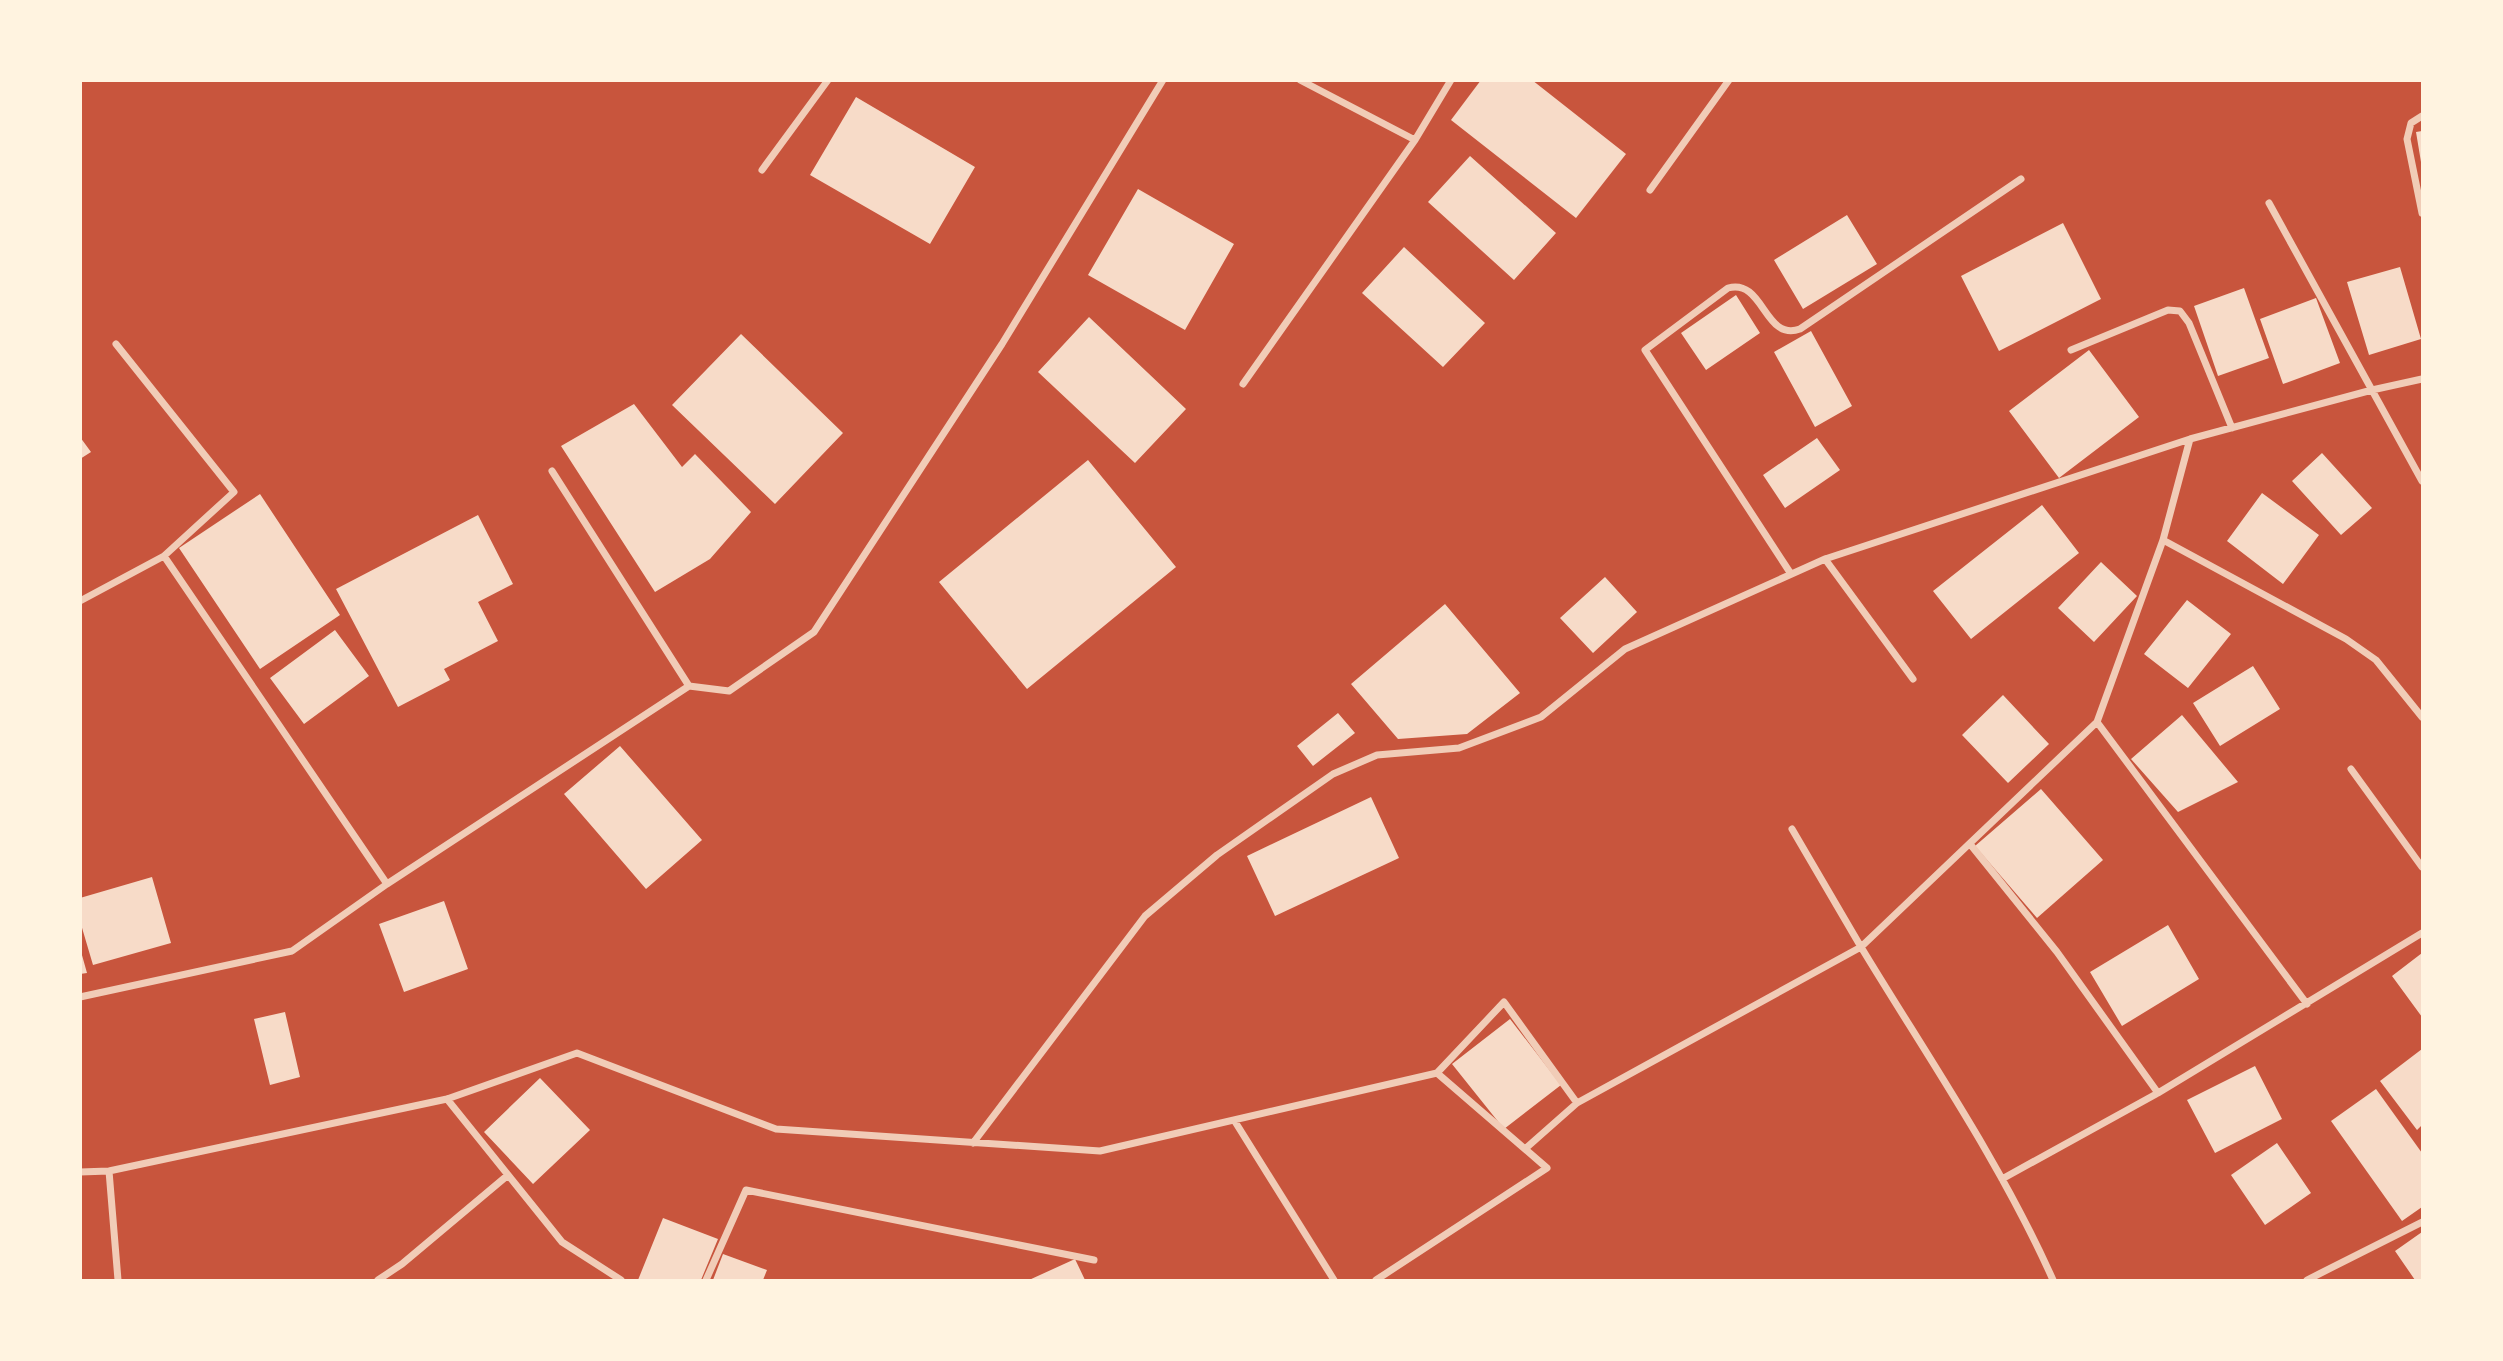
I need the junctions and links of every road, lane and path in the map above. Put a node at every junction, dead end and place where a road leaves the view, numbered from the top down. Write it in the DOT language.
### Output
graph roads {
  1 [pos="828,80"];
  2 [pos="1163,80"];
  3 [pos="1300,80"];
  4 [pos="1451,80"];
  5 [pos="1729,80"];
  6 [pos="2423,116"];
  7 [pos="1415,141"];
  8 [pos="762,170"];
  9 [pos="2021,179"];
  10 [pos="1650,190"];
  11 [pos="2269,203"];
  12 [pos="2423,213"];
  13 [pos="116,344"];
  14 [pos="2071,350"];
  15 [pos="2423,379"];
  16 [pos="1243,384"];
  17 [pos="2372,390"];
  18 [pos="2232,428"];
  19 [pos="2190,439"];
  20 [pos="552,471"];
  21 [pos="2423,481"];
  22 [pos="2163,540"];
  23 [pos="164,556"];
  24 [pos="1825,559"];
  25 [pos="1791,574"];
  26 [pos="80,601"];
  27 [pos="1913,679"];
  28 [pos="689,686"];
  29 [pos="2423,717"];
  30 [pos="2096,722"];
  31 [pos="2351,769"];
  32 [pos="1792,830"];
  33 [pos="1970,844"];
  34 [pos="2423,867"];
  35 [pos="387,884"];
  36 [pos="2423,933"];
  37 [pos="1861,947"];
  38 [pos="80,997"];
  39 [pos="2307,1004"];
  40 [pos="1437,1073"];
  41 [pos="2158,1093"];
  42 [pos="447,1099"];
  43 [pos="1577,1103"];
  44 [pos="1234,1120"];
  45 [pos="973,1143"];
  46 [pos="1525,1149"];
  47 [pos="109,1171"];
  48 [pos="80,1172"];
  49 [pos="508,1175"];
  50 [pos="2002,1179"];
  51 [pos="2423,1222"];
  52 [pos="1094,1260"];
  53 [pos="118,1280"];
  54 [pos="378,1280"];
  55 [pos="621,1280"];
  56 [pos="706,1280"];
  57 [pos="1335,1280"];
  58 [pos="1377,1280"];
  59 [pos="2053,1280"];
  60 [pos="2307,1280"];
  1 -- 8 [label="street"];
  2 -- 28 [label="street"];
  3 -- 7 [label="street"];
  4 -- 7 [label="street"];
  5 -- 10 [label="street"];
  6 -- 12 [label="street"];
  7 -- 16 [label="street"];
  9 -- 25 [label="street"];
  11 -- 17 [label="street"];
  13 -- 23 [label="street"];
  14 -- 18 [label="street"];
  15 -- 17 [label="street"];
  17 -- 18 [label="street"];
  17 -- 21 [label="street"];
  18 -- 19 [label="street"];
  19 -- 22 [label="street"];
  19 -- 24 [label="street"];
  20 -- 28 [label="street"];
  22 -- 29 [label="street"];
  22 -- 30 [label="street"];
  23 -- 26 [label="street"];
  23 -- 35 [label="street"];
  24 -- 25 [label="street"];
  24 -- 27 [label="street"];
  25 -- 45 [label="street"];
  28 -- 35 [label="street"];
  30 -- 33 [label="street"];
  30 -- 39 [label="street"];
  31 -- 34 [label="street"];
  32 -- 37 [label="street"];
  33 -- 37 [label="street"];
  33 -- 41 [label="street"];
  35 -- 38 [label="street"];
  36 -- 39 [label="street"];
  37 -- 43 [label="street"];
  37 -- 50 [label="street"];
  39 -- 41 [label="street"];
  40 -- 43 [label="street"];
  40 -- 44 [label="street"];
  40 -- 46 [label="street"];
  41 -- 50 [label="street"];
  42 -- 45 [label="street"];
  42 -- 47 [label="street"];
  42 -- 49 [label="street"];
  43 -- 46 [label="street"];
  44 -- 45 [label="street"];
  44 -- 57 [label="street"];
  46 -- 58 [label="street"];
  47 -- 48 [label="street"];
  47 -- 53 [label="street"];
  49 -- 54 [label="street"];
  49 -- 55 [label="street"];
  50 -- 59 [label="street"];
  51 -- 60 [label="street"];
  52 -- 56 [label="street"];
}
